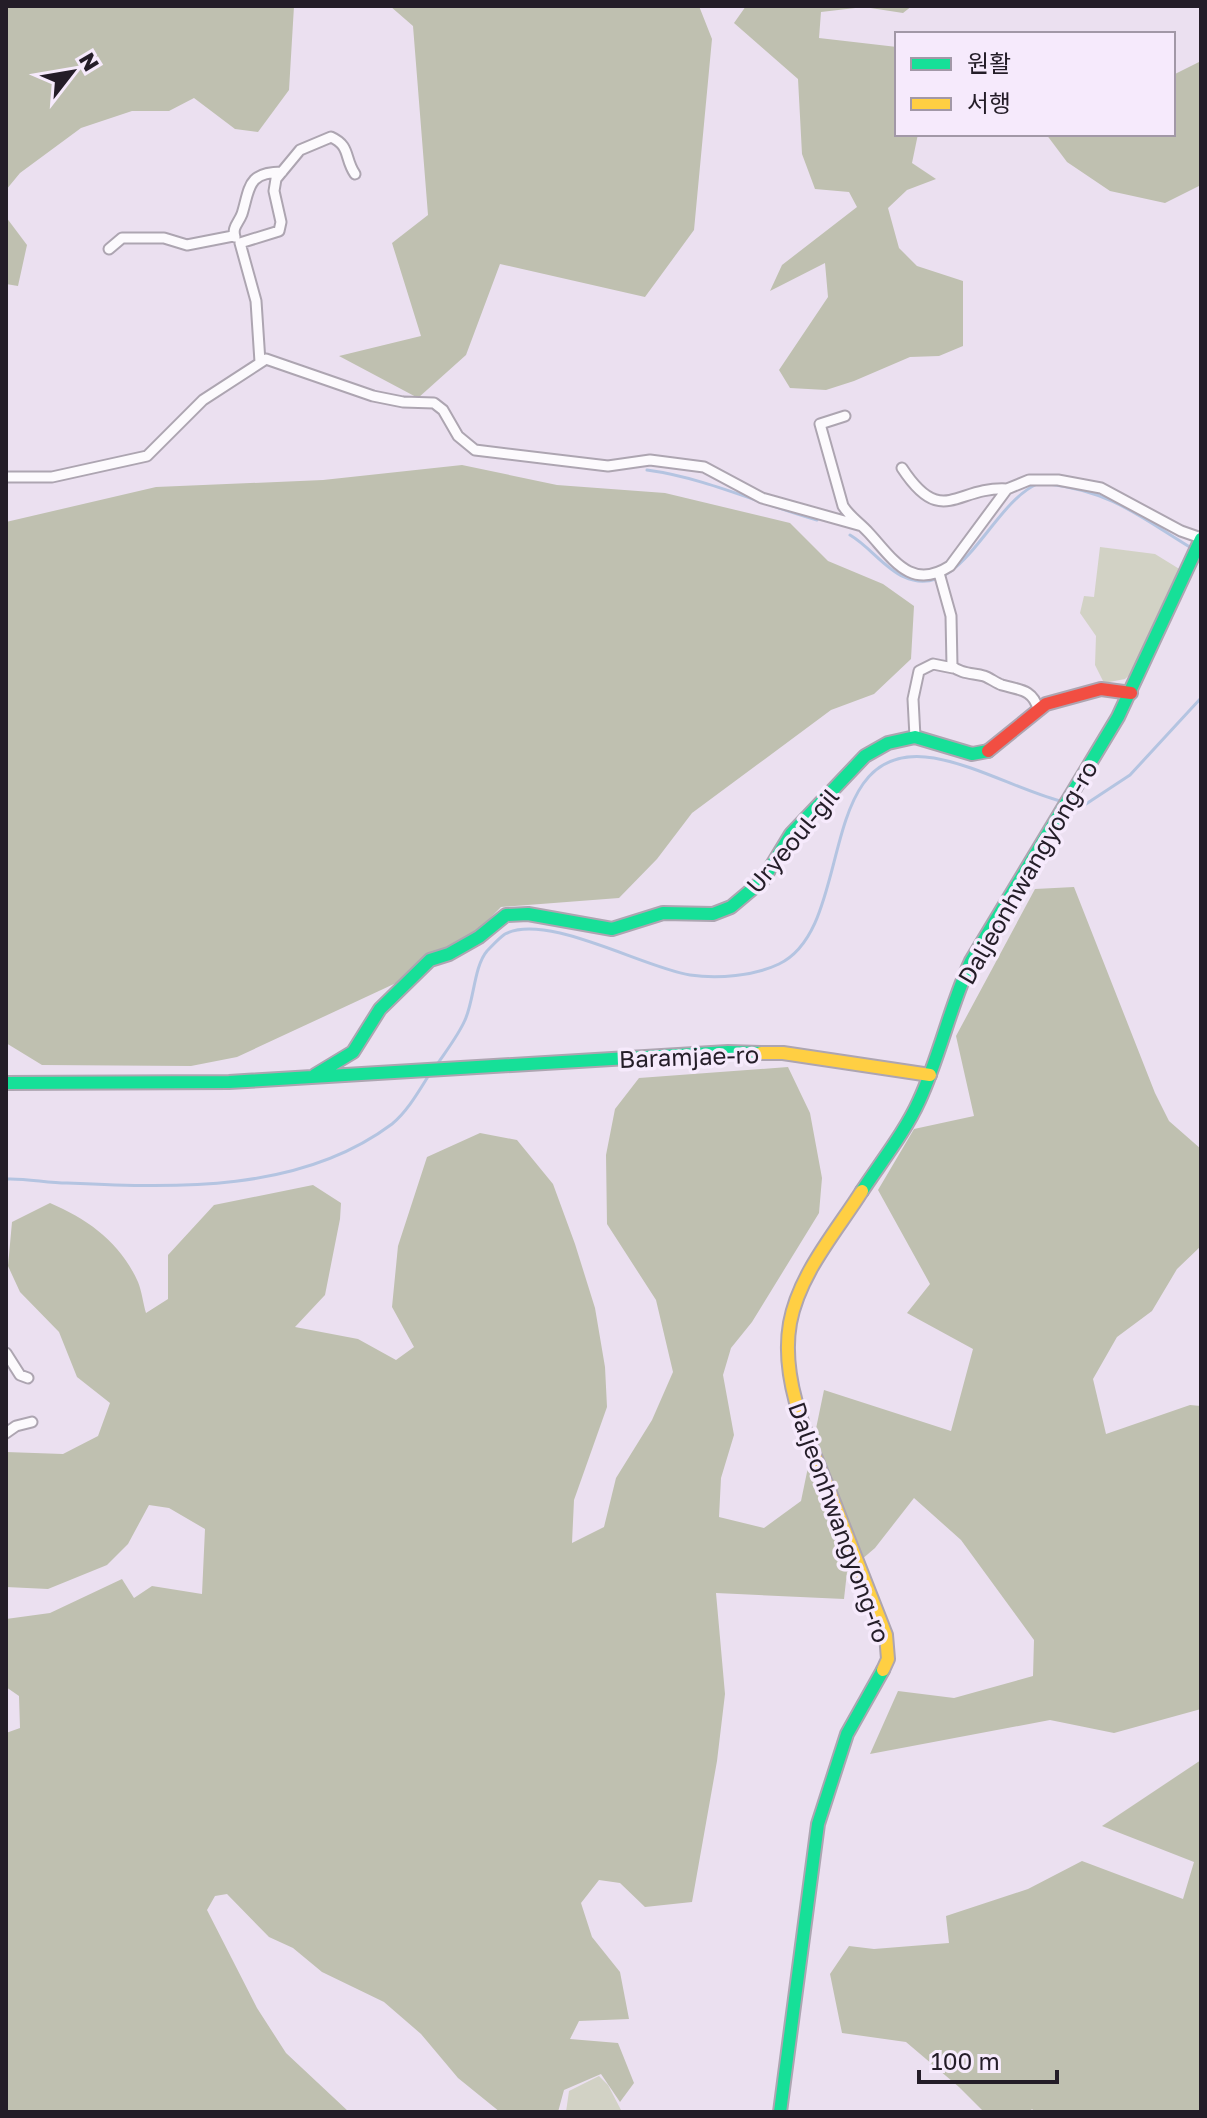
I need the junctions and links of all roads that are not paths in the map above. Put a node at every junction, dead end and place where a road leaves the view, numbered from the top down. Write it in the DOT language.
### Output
graph roads {
  1 [pos="282,172"];
  2 [pos="355,174"];
  3 [pos="236,239"];
  4 [pos="109,249"];
  5 [pos="260,362"];
  6 [pos="845,416"];
  7 [pos="902,468"];
  8 [pos="6,477"];
  9 [pos="1007,489"];
  10 [pos="862,526"];
  11 [pos="1198,545"];
  12 [pos="940,577"];
  13 [pos="953,668"];
  14 [pos="1131,693"];
  15 [pos="1038,709"];
  16 [pos="915,737"];
  17 [pos="315,1075"];
  18 [pos="930,1075"];
  19 [pos="6,1083"];
  20 [pos="6,1353"];
  21 [pos="28,1378"];
  22 [pos="32,1422"];
  23 [pos="6,1433"];
  24 [pos="780,2112"];
  1 -- 2 [label="street"];
  1 -- 3 [label="street"];
  1 -- 3 [label="street"];
  3 -- 4 [label="street"];
  3 -- 5 [label="street"];
  5 -- 8 [label="street"];
  5 -- 10 [label="street"];
  6 -- 10 [label="street"];
  7 -- 9 [label="street"];
  9 -- 11 [label="street"];
  9 -- 12 [label="street"];
  10 -- 12 [label="street"];
  11 -- 14 [label="street, Daljeonhwangyong-ro"];
  12 -- 13 [label="street"];
  13 -- 15 [label="street"];
  13 -- 16 [label="street"];
  14 -- 15 [label="street"];
  14 -- 18 [label="street, Daljeonhwangyong-ro"];
  15 -- 16 [label="street"];
  16 -- 17 [label="street, Uryeoul-gil"];
  17 -- 18 [label="street, Baramjae-ro"];
  17 -- 19 [label="street"];
  18 -- 24 [label="street, Daljeonhwangyong-ro"];
  20 -- 21 [label="street"];
  22 -- 23 [label="street"];
}
